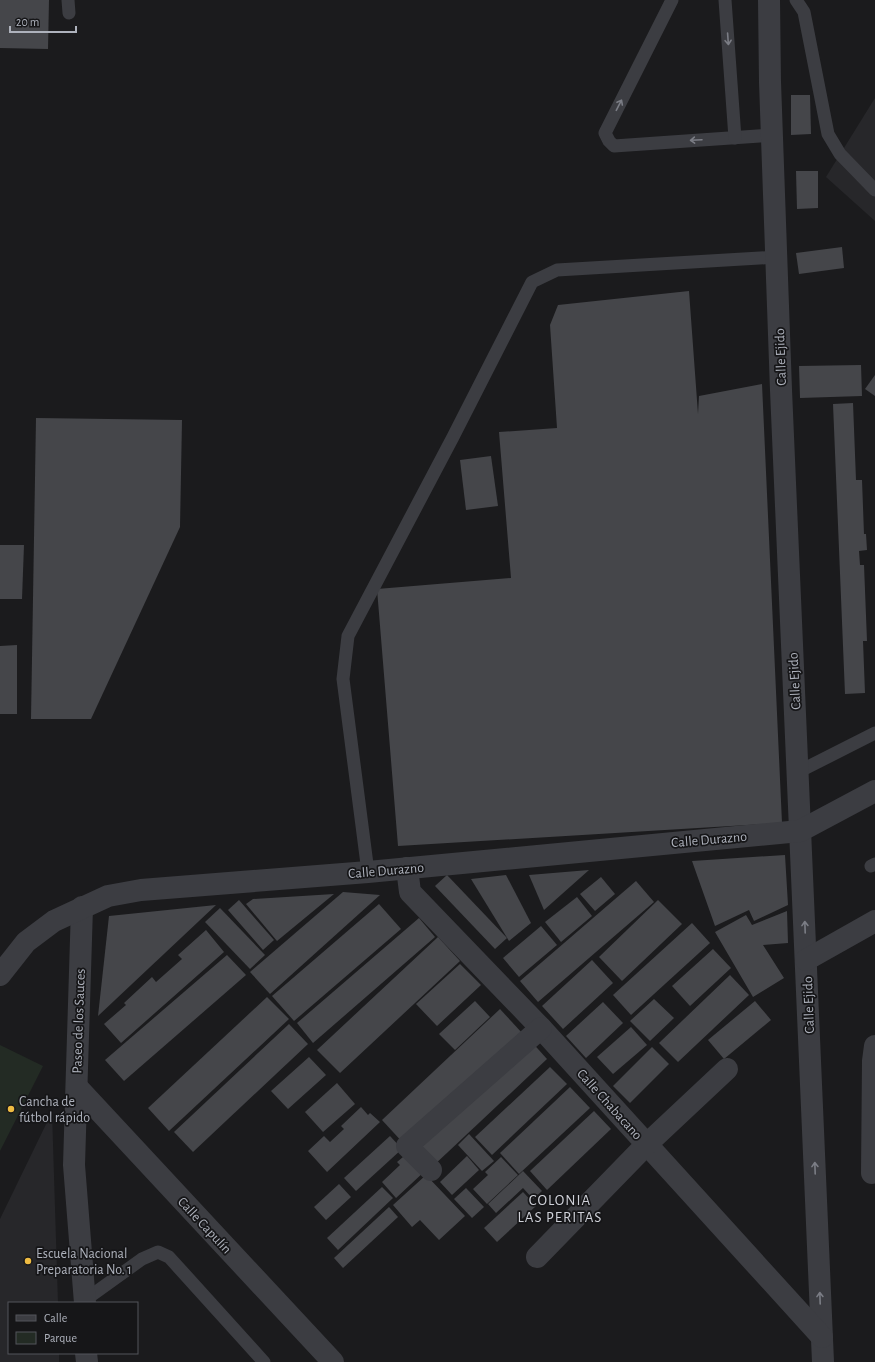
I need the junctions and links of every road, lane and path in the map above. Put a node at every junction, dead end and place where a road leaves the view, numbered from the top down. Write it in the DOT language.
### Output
graph roads {
  1 [pos="68,0"];
  2 [pos="672,0"];
  3 [pos="725,0"];
  4 [pos="769,0"];
  5 [pos="796,0"];
  6 [pos="69,13"];
  7 [pos="773,136"];
  8 [pos="735,138"];
  9 [pos="875,190"];
  10 [pos="776,257"];
  11 [pos="875,733"];
  12 [pos="798,772"];
  13 [pos="875,791"];
  14 [pos="800,831"];
  15 [pos="407,868"];
  16 [pos="368,872"];
  17 [pos="82,907"];
  18 [pos="875,921"];
  19 [pos="806,960"];
  20 [pos="0,975"];
  21 [pos="541,1028"];
  22 [pos="875,1046"];
  23 [pos="727,1069"];
  24 [pos="77,1087"];
  25 [pos="646,1145"];
  26 [pos="431,1170"];
  27 [pos="872,1173"];
  28 [pos="537,1257"];
  29 [pos="85,1302"];
  30 [pos="822,1337"];
  31 [pos="264,1362"];
  32 [pos="333,1362"];
  33 [pos="823,1362"];
  1 -- 6 [label="lane"];
  8 -- 2 [label="lane, one-way"];
  3 -- 8 [label="lane, one-way"];
  4 -- 7 [label="street, Calle Ejido"];
  5 -- 9 [label="lane"];
  7 -- 8 [label="lane"];
  7 -- 10 [label="street, Calle Ejido"];
  10 -- 12 [label="street, Calle Ejido"];
  10 -- 16 [label="lane"];
  11 -- 12 [label="lane"];
  12 -- 14 [label="street, Calle Ejido"];
  13 -- 14 [label="street"];
  14 -- 15 [label="street, Calle Durazno"];
  19 -- 14 [label="street, Calle Ejido, one-way"];
  15 -- 16 [label="street, Calle Durazno"];
  15 -- 21 [label="street, Calle Chabacano"];
  16 -- 17 [label="street, Calle Durazno"];
  17 -- 20 [label="street, Calle Durazno"];
  17 -- 24 [label="street, Paseo de los Sauces"];
  18 -- 19 [label="street"];
  30 -- 19 [label="street, Calle Ejido, one-way"];
  21 -- 25 [label="street, Calle Chabacano"];
  21 -- 26 [label="street"];
  22 -- 27 [label="street"];
  23 -- 25 [label="street"];
  24 -- 29 [label="street, Paseo de los Sauces"];
  24 -- 32 [label="street, Calle Capulín"];
  25 -- 28 [label="street"];
  25 -- 30 [label="street, Calle Chabacano"];
  29 -- 31 [label="lane"];
  30 -- 33 [label="street, Calle Ejido"];
}
